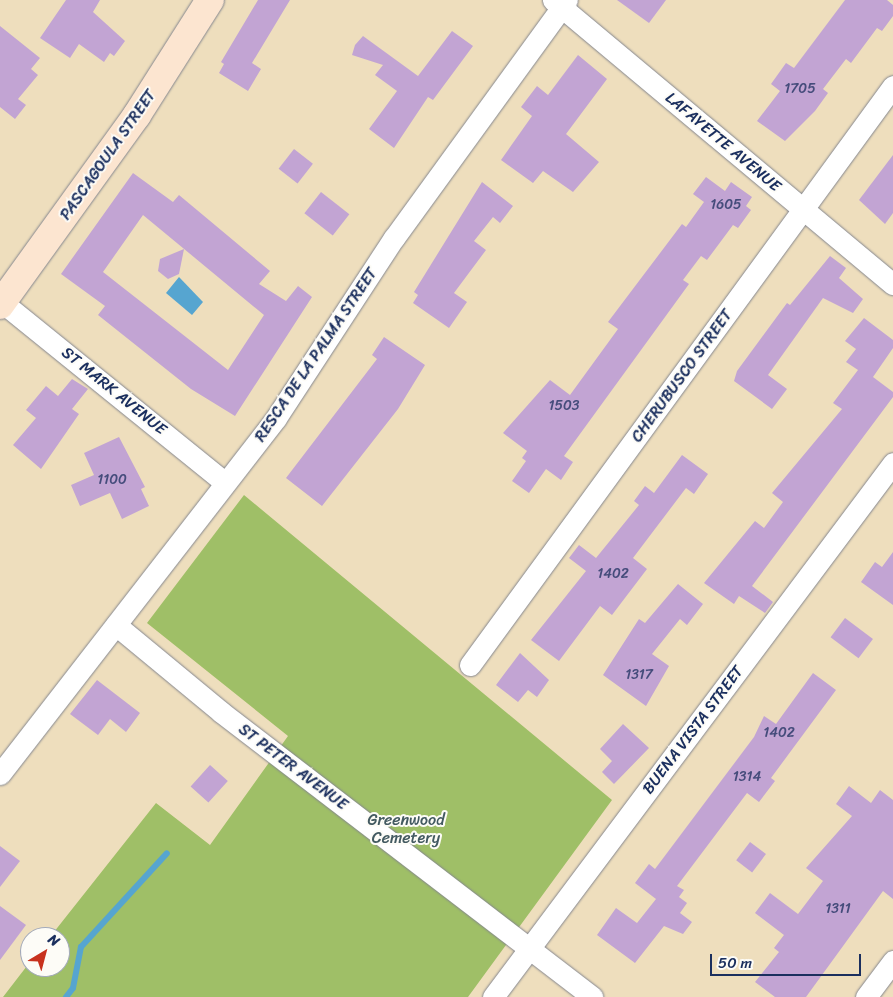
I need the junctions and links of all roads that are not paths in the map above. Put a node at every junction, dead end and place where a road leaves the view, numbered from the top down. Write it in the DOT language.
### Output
graph roads {
  1 [pos="210,0"];
  2 [pos="560,2"];
  3 [pos="893,86"];
  4 [pos="803,210"];
  5 [pos="893,284"];
  6 [pos="1,304"];
  7 [pos="893,463"];
  8 [pos="224,482"];
  9 [pos="116,625"];
  10 [pos="470,665"];
  11 [pos="0,774"];
  12 [pos="530,949"];
  13 [pos="893,961"];
  14 [pos="493,997"];
  15 [pos="592,997"];
  16 [pos="866,997"];
  1 -- 6 [label="street, PASCAGOULA STREET"];
  2 -- 4 [label="street, LAFAYETTE AVENUE"];
  2 -- 8 [label="street, RESCA DE LA PALMA STREET"];
  3 -- 4 [label="street, CHERUBUSCO STREET"];
  4 -- 5 [label="street, LAFAYETTE AVENUE"];
  4 -- 10 [label="street, CHERUBUSCO STREET"];
  6 -- 8 [label="street, ST MARK AVENUE"];
  7 -- 12 [label="street, BUENA VISTA STREET"];
  8 -- 9 [label="street, RESCA DE LA PALMA STREET"];
  9 -- 11 [label="street, RESCA DE LA PALMA STREET"];
  9 -- 12 [label="street, ST PETER AVENUE"];
  12 -- 14 [label="street, BUENA VISTA STREET"];
  12 -- 15 [label="street, ST PETER AVENUE"];
  13 -- 16 [label="street"];
}
